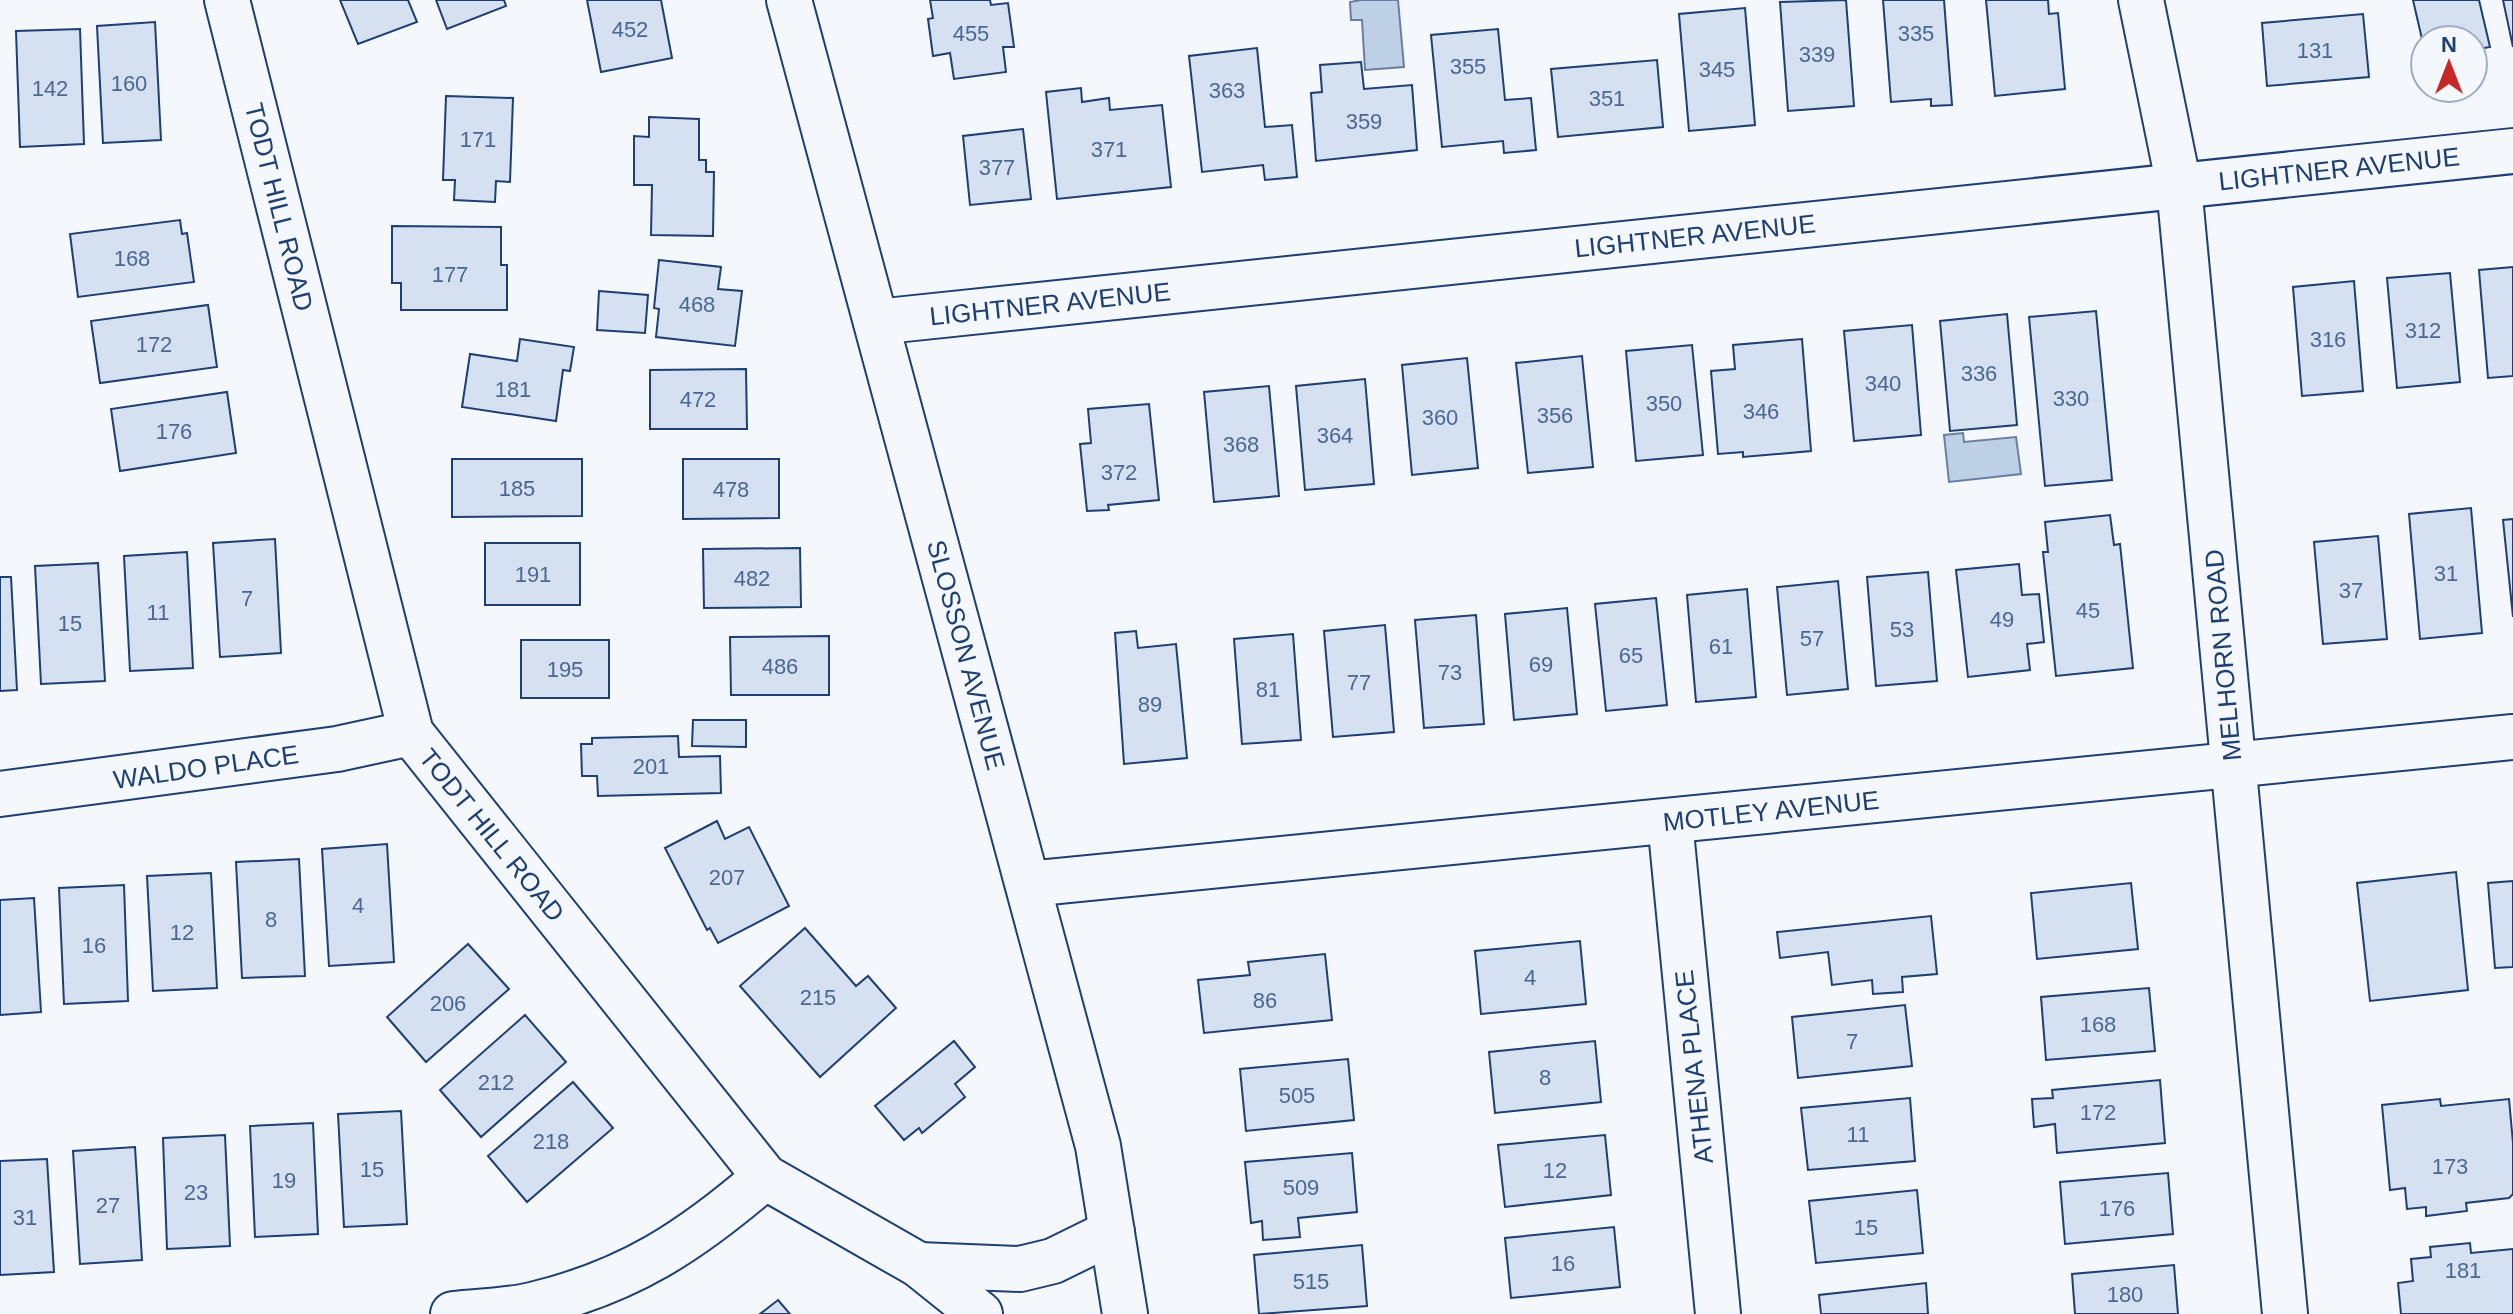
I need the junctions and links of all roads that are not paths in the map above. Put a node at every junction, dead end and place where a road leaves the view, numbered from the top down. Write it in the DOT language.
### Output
graph roads {
  1 [pos="227,0"];
  2 [pos="789,0"];
  3 [pos="2141,0"];
  4 [pos="2513,151"];
  5 [pos="2179,186"];
  6 [pos="876,322"];
  7 [pos="411,733"];
  8 [pos="2513,737"];
  9 [pos="2234,765"];
  10 [pos="0,794"];
  11 [pos="1670,821"];
  12 [pos="1028,884"];
  13 [pos="765,1177"];
  14 [pos="1112,1232"];
  15 [pos="919,1265"];
  16 [pos="453,1314"];
  17 [pos="980,1314"];
  18 [pos="1125,1314"];
  19 [pos="1718,1314"];
  20 [pos="2285,1314"];
  1 -- 7 [label="street, TODT HILL ROAD"];
  2 -- 6 [label="street, SLOSSON AVENUE"];
  3 -- 5 [label="street, MELHORN ROAD"];
  4 -- 5 [label="street, LIGHTNER AVENUE"];
  5 -- 6 [label="street, LIGHTNER AVENUE"];
  5 -- 9 [label="street, MELHORN ROAD"];
  6 -- 12 [label="street, SLOSSON AVENUE"];
  7 -- 10 [label="street, WALDO PLACE"];
  7 -- 13 [label="street, TODT HILL ROAD"];
  8 -- 9 [label="street, MOTLEY AVENUE"];
  9 -- 11 [label="street, MOTLEY AVENUE"];
  9 -- 20 [label="street, MELHORN ROAD"];
  11 -- 12 [label="street, MOTLEY AVENUE"];
  11 -- 19 [label="street, ATHENA PLACE"];
  12 -- 14 [label="street, SLOSSON AVENUE"];
  13 -- 15 [label="street, TODT HILL ROAD"];
  13 -- 16 [label="street"];
  14 -- 15 [label="street"];
  14 -- 18 [label="street, SLOSSON AVENUE"];
  15 -- 17 [label="street, TODT HILL ROAD"];
}
